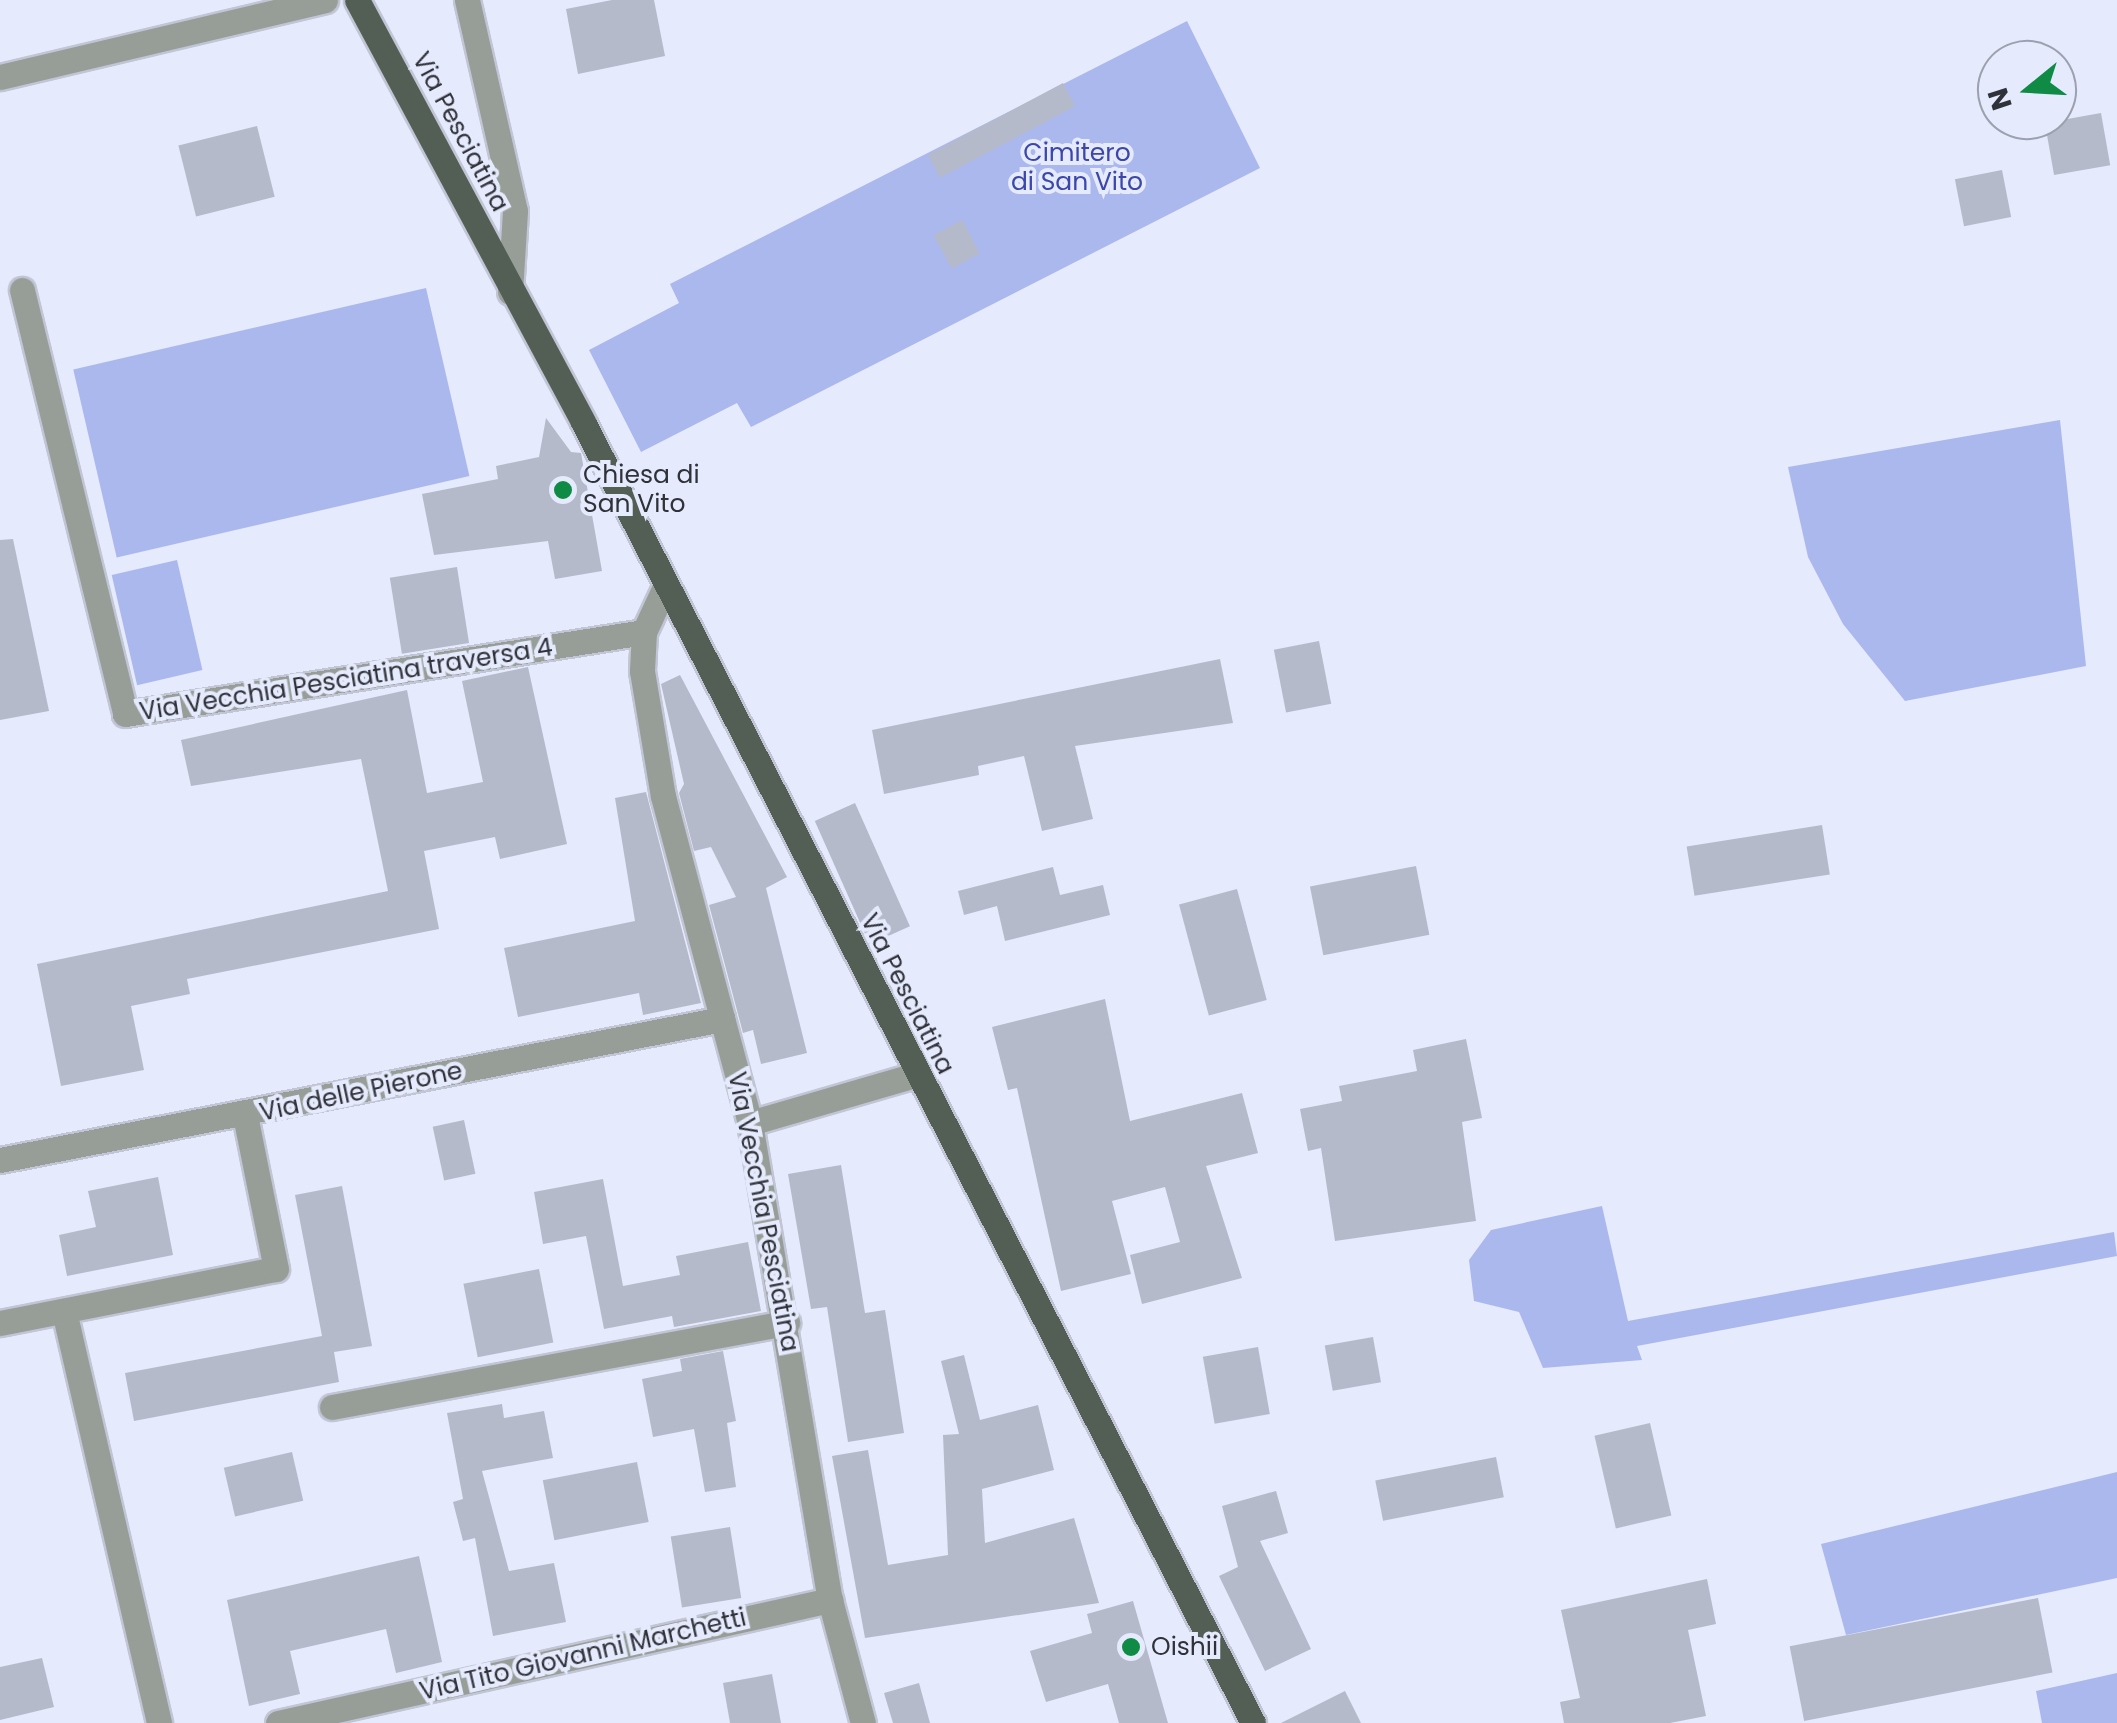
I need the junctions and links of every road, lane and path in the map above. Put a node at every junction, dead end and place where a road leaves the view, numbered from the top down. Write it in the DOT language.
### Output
graph roads {
  1 [pos="325,0"];
  2 [pos="357,0"];
  3 [pos="466,0"];
  4 [pos="0,77"];
  5 [pos="22,290"];
  6 [pos="510,292"];
  7 [pos="664,589"];
  8 [pos="644,632"];
  9 [pos="722,1019"];
  10 [pos="915,1075"];
  11 [pos="246,1115"];
  12 [pos="750,1122"];
  13 [pos="0,1160"];
  14 [pos="64,1311"];
  15 [pos="0,1323"];
  16 [pos="787,1323"];
  17 [pos="332,1407"];
  18 [pos="830,1600"];
  19 [pos="159,1723"];
  20 [pos="278,1723"];
  21 [pos="863,1723"];
  22 [pos="1254,1723"];
  1 -- 4 [label="street"];
  2 -- 6 [label="main road, Via Pesciatina"];
  3 -- 6 [label="street, Via Pesciatina"];
  5 -- 8 [label="street, Via Vecchia Pesciatina traversa 4"];
  6 -- 7 [label="main road, Via Pesciatina"];
  7 -- 8 [label="street, Via Vecchia Pesciatina"];
  7 -- 10 [label="main road, Via Pesciatina"];
  8 -- 9 [label="street, Via Vecchia Pesciatina"];
  9 -- 11 [label="street, Via delle Pierone"];
  9 -- 12 [label="street, Via Vecchia Pesciatina"];
  10 -- 12 [label="street"];
  10 -- 22 [label="main road, Via Pesciatina"];
  11 -- 13 [label="street, Via delle Pierone"];
  11 -- 14 [label="street"];
  12 -- 16 [label="street, Via Vecchia Pesciatina"];
  14 -- 15 [label="street"];
  14 -- 19 [label="street"];
  16 -- 17 [label="street"];
  16 -- 18 [label="street, Via Vecchia Pesciatina"];
  18 -- 20 [label="street, Via Tito Giovanni Marchetti"];
  18 -- 21 [label="street, Via Vecchia Pesciatina"];
}
